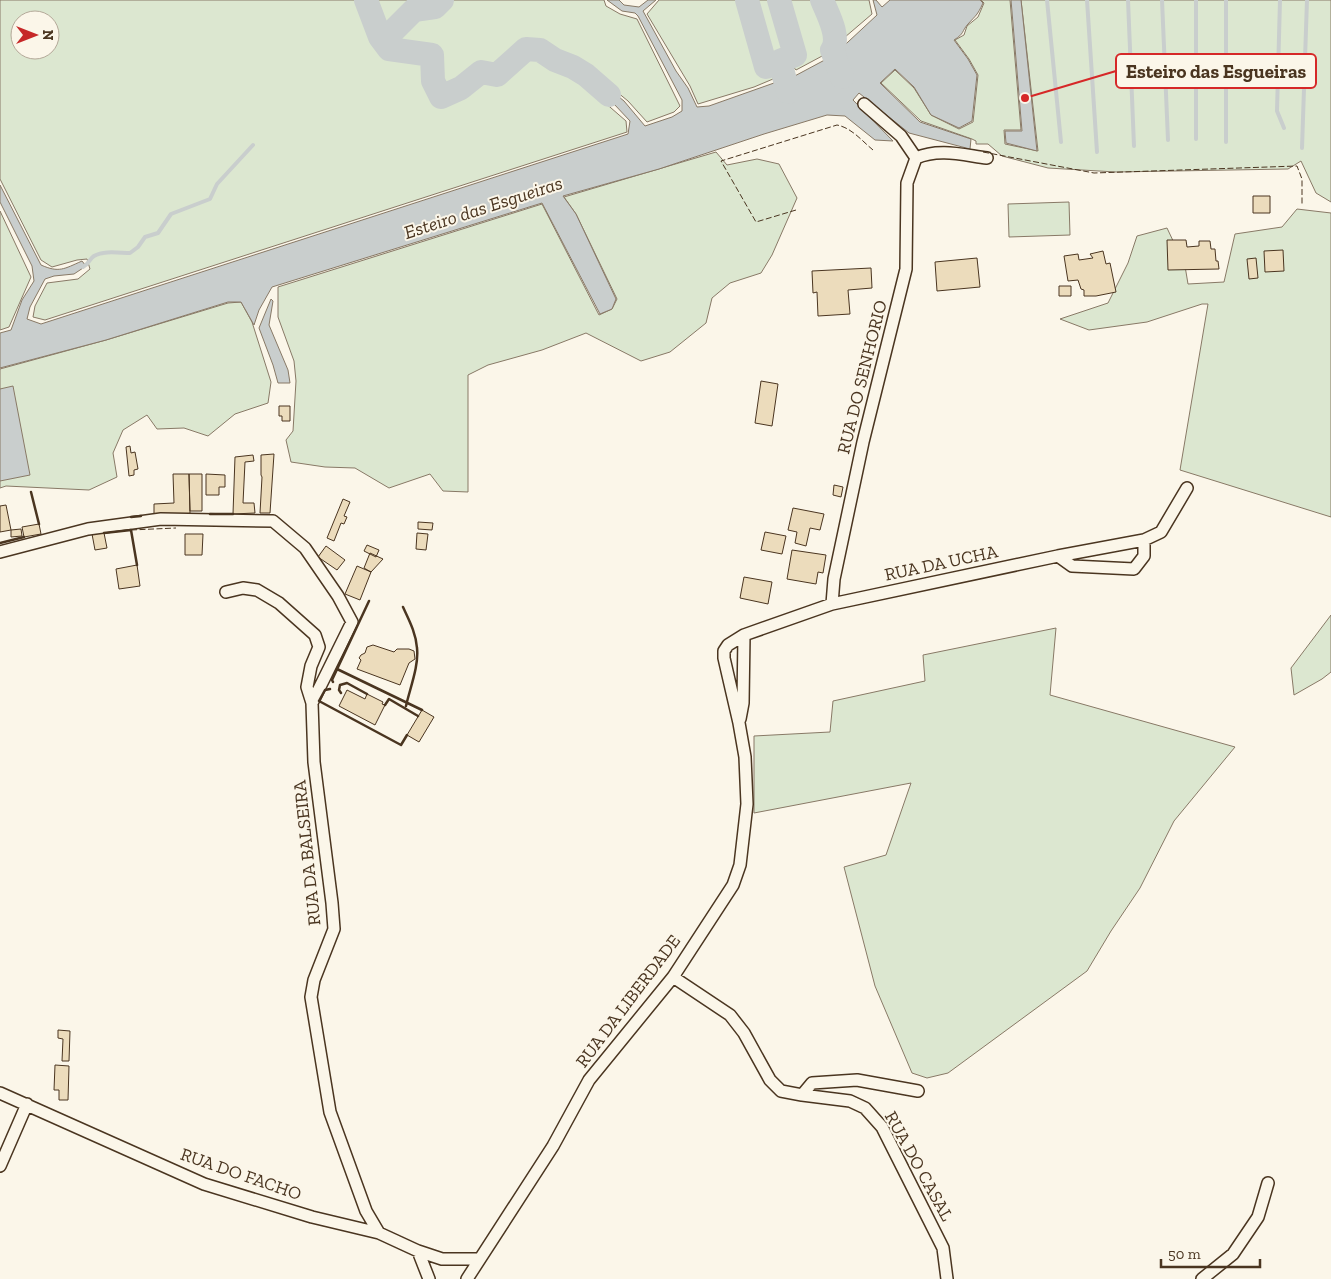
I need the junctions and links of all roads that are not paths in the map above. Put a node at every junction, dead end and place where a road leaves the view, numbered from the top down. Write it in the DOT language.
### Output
graph roads {
  1 [pos="864,104"];
  2 [pos="916,158"];
  3 [pos="987,158"];
  4 [pos="1187,488"];
  5 [pos="1144,540"];
  6 [pos="0,552"];
  7 [pos="1058,556"];
  8 [pos="226,592"];
  9 [pos="832,604"];
  10 [pos="744,635"];
  11 [pos="312,702"];
  12 [pos="739,723"];
  13 [pos="673,977"];
  14 [pos="918,1091"];
  15 [pos="0,1092"];
  16 [pos="802,1096"];
  17 [pos="27,1104"];
  18 [pos="0,1166"];
  19 [pos="1268,1183"];
  20 [pos="379,1233"];
  21 [pos="418,1251"];
  22 [pos="479,1259"];
  23 [pos="429,1279"];
  24 [pos="466,1279"];
  25 [pos="948,1279"];
  26 [pos="1202,1279"];
  1 -- 2 [label="street"];
  2 -- 3 [label="street"];
  2 -- 9 [label="street, RUA DO SENHORIO"];
  4 -- 5 [label="street, RUA DA UCHA"];
  5 -- 7 [label="street, RUA DA UCHA"];
  5 -- 7 [label="street"];
  6 -- 11 [label="street, RUA DA BALSEIRA"];
  7 -- 9 [label="street, RUA DA UCHA"];
  8 -- 11 [label="street"];
  9 -- 10 [label="street, RUA DA LIBERDADE"];
  10 -- 12 [label="street, RUA DA LIBERDADE"];
  10 -- 12 [label="street, RUA DA LIBERDADE"];
  11 -- 20 [label="street, RUA DA BALSEIRA"];
  12 -- 13 [label="street, RUA DA LIBERDADE"];
  13 -- 16 [label="street, RUA DO CASAL"];
  13 -- 22 [label="street, RUA DA LIBERDADE"];
  14 -- 16 [label="street"];
  15 -- 17 [label="street, RUA DO FACHO"];
  16 -- 25 [label="street, RUA DO CASAL"];
  17 -- 18 [label="street"];
  17 -- 20 [label="street, RUA DO FACHO"];
  19 -- 26 [label="street"];
  20 -- 21 [label="street, RUA DO FACHO"];
  21 -- 22 [label="street, RUA DO FACHO"];
  21 -- 23 [label="street"];
  22 -- 24 [label="street, RUA DA LIBERDADE"];
}
